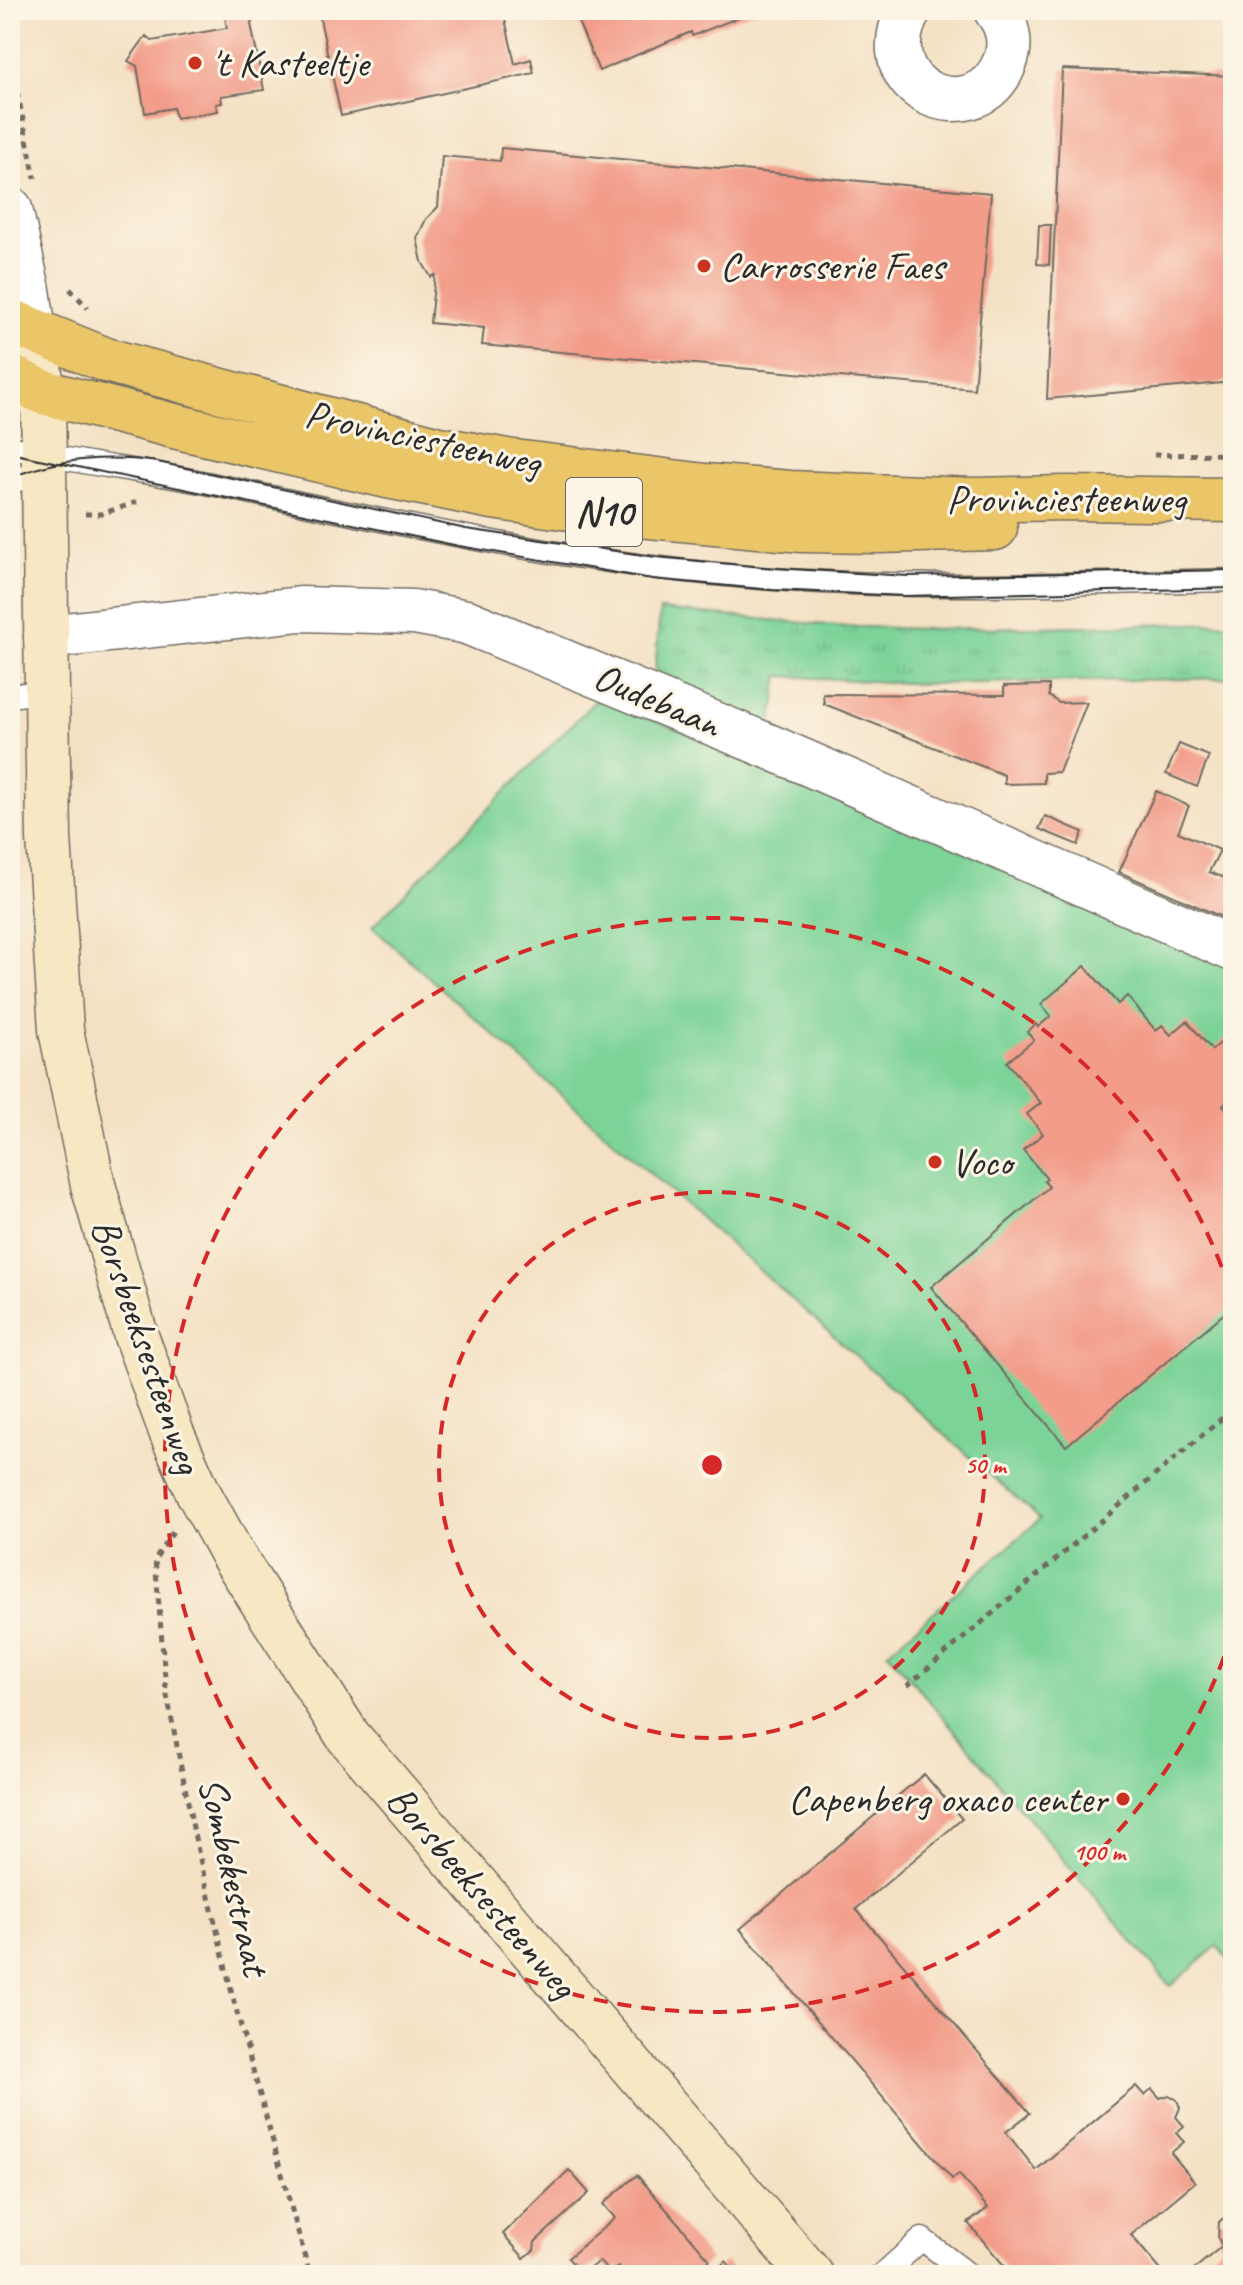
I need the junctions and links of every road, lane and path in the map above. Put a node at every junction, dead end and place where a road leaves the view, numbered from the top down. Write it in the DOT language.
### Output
graph roads {
  1 [pos="909,10"];
  2 [pos="996,10"];
  3 [pos="10,209"];
  4 [pos="102,313"];
  5 [pos="24,314"];
  6 [pos="26,384"];
  7 [pos="38,464"];
  8 [pos="1233,500"];
  9 [pos="1233,514"];
  10 [pos="1233,580"];
  11 [pos="46,637"];
  12 [pos="28,694"];
  13 [pos="1233,949"];
  14 [pos="1233,1409"];
  15 [pos="199,1494"];
  16 [pos="907,1686"];
  17 [pos="310,2275"];
  18 [pos="811,2275"];
  19 [pos="882,2275"];
  20 [pos="969,2275"];
  1 -- 2 [label="street"];
  3 -- 5 [label="street, Borsbeeksesteenweg"];
  4 -- 5 [label="path"];
  5 -- 6 [label="street, Borsbeeksesteenweg"];
  5 -- 8 [label="main road, Provinciesteenweg / N10"];
  6 -- 7 [label="street, Borsbeeksesteenweg"];
  6 -- 9 [label="main road, Provinciesteenweg / N10"];
  7 -- 10 [label="lane"];
  7 -- 11 [label="street, Borsbeeksesteenweg"];
  11 -- 12 [label="street, Borsbeeksesteenweg"];
  11 -- 13 [label="street, Oudebaan"];
  12 -- 15 [label="street, Borsbeeksesteenweg"];
  14 -- 16 [label="path"];
  15 -- 17 [label="path, Sombekestraat"];
  15 -- 18 [label="street, Borsbeeksesteenweg"];
  19 -- 20 [label="lane"];
}
